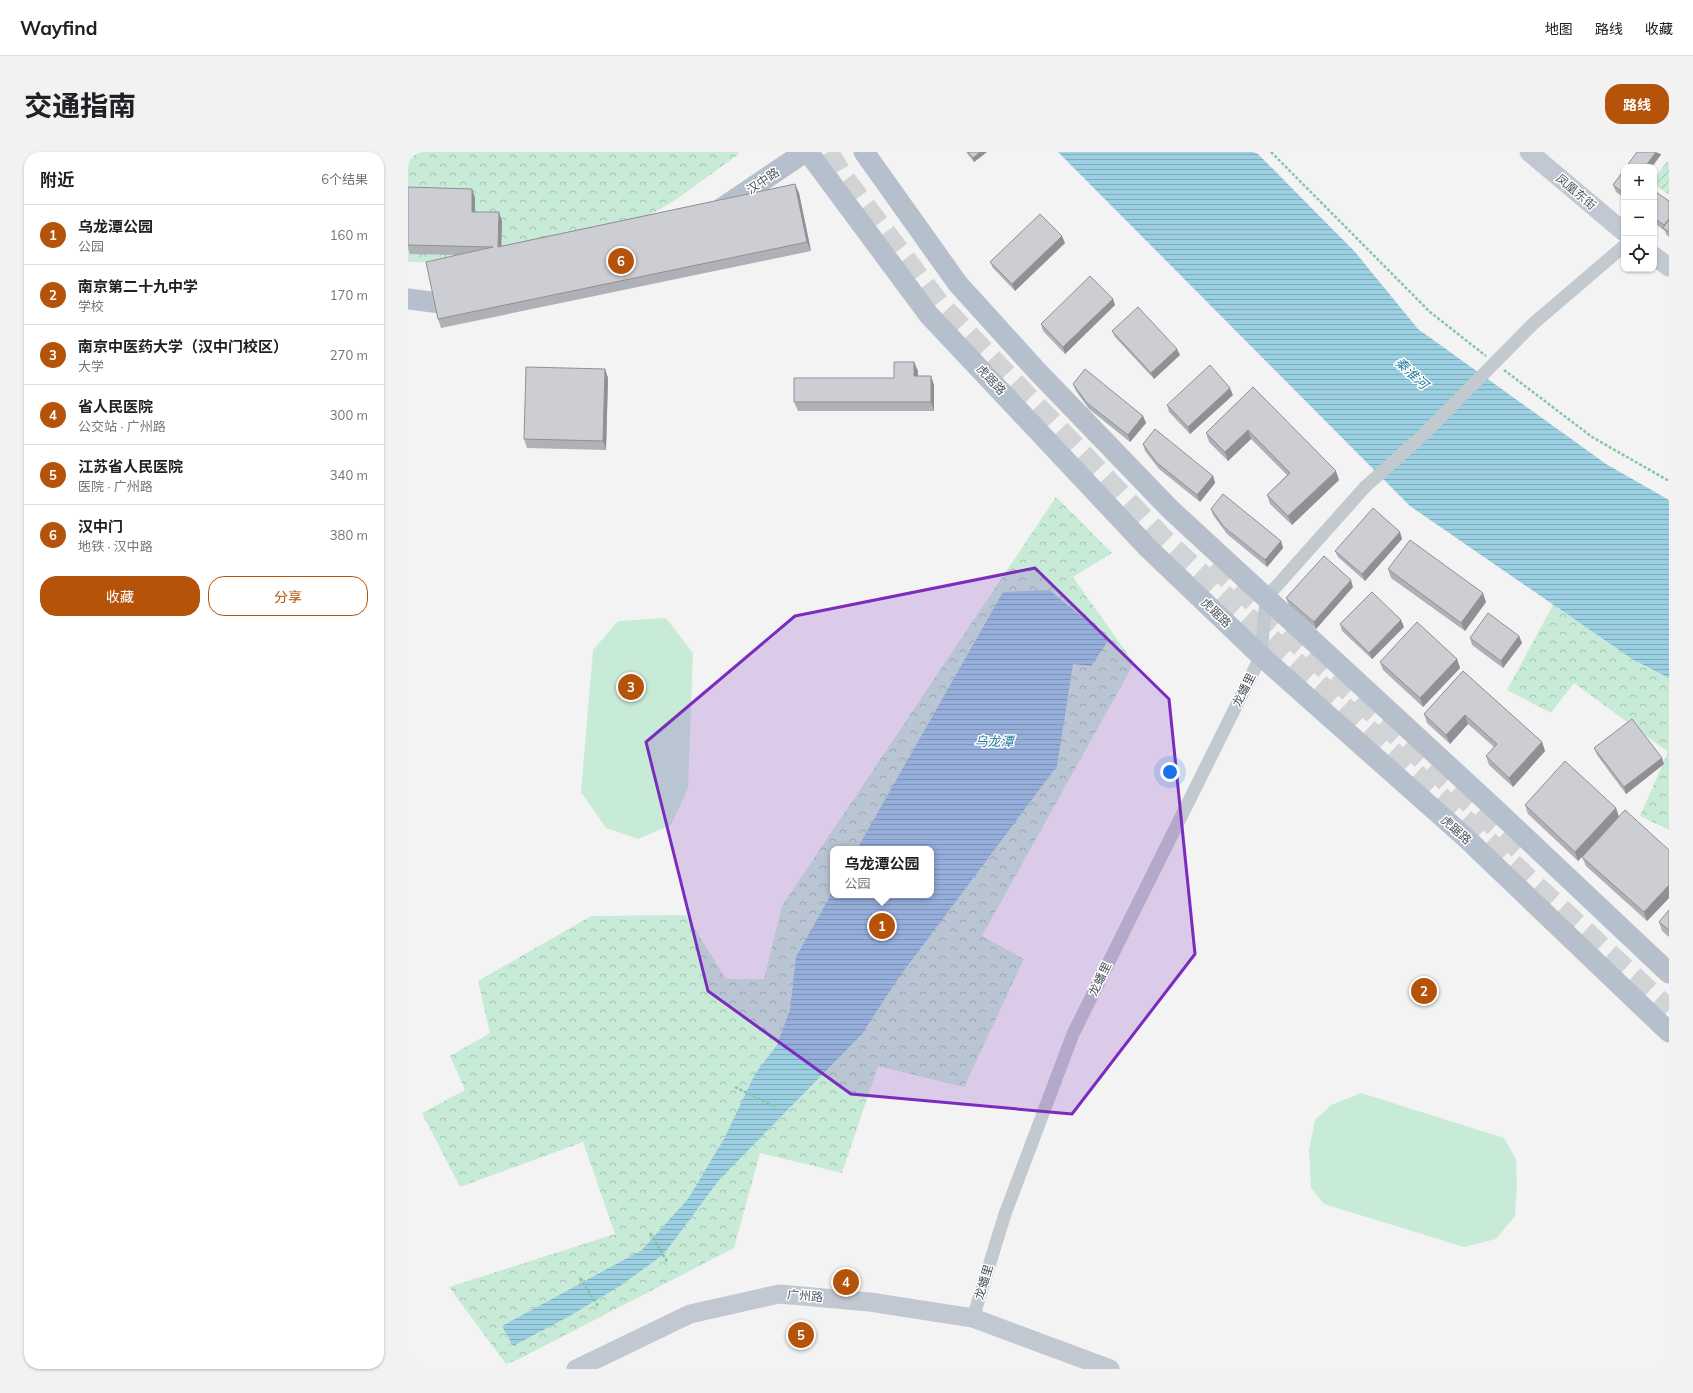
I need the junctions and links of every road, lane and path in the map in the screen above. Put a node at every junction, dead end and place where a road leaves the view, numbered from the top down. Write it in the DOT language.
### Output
graph roads {
  1 [pos="807,152"];
  2 [pos="864,152"];
  3 [pos="1271,152"];
  4 [pos="1529,152"];
  5 [pos="698,225"];
  6 [pos="1621,229"];
  7 [pos="1621,249"];
  8 [pos="1657,258"];
  9 [pos="1669,267"];
  10 [pos="408,299"];
  11 [pos="479,308"];
  12 [pos="1492,360"];
  13 [pos="1499,365"];
  14 [pos="1669,481"];
  15 [pos="1266,598"];
  16 [pos="1261,656"];
  17 [pos="1669,973"];
  18 [pos="1669,1032"];
  19 [pos="735,1087"];
  20 [pos="776,1107"];
  21 [pos="650,1233"];
  22 [pos="668,1263"];
  23 [pos="580,1278"];
  24 [pos="598,1306"];
  25 [pos="973,1318"];
  26 [pos="576,1369"];
  27 [pos="1110,1369"];
  1 -- 5 [label="main road, 汉中路"];
  1 -- 16 [label="main road, 虎踞路"];
  2 -- 15 [label="main road"];
  3 -- 12 [label="path"];
  4 -- 6 [label="main road, 凤凰东街"];
  7 -- 15 [label="street, bridge"];
  8 -- 9 [label="main road"];
  10 -- 11 [label="main road"];
  13 -- 14 [label="path"];
  15 -- 16 [label="street"];
  15 -- 17 [label="main road"];
  16 -- 18 [label="main road, 虎踞路"];
  16 -- 25 [label="street, 龙蟠里"];
  19 -- 20 [label="path"];
  21 -- 22 [label="path"];
  23 -- 24 [label="path"];
  25 -- 26 [label="main road, 广州路"];
  25 -- 27 [label="main road, 广州路"];
}
